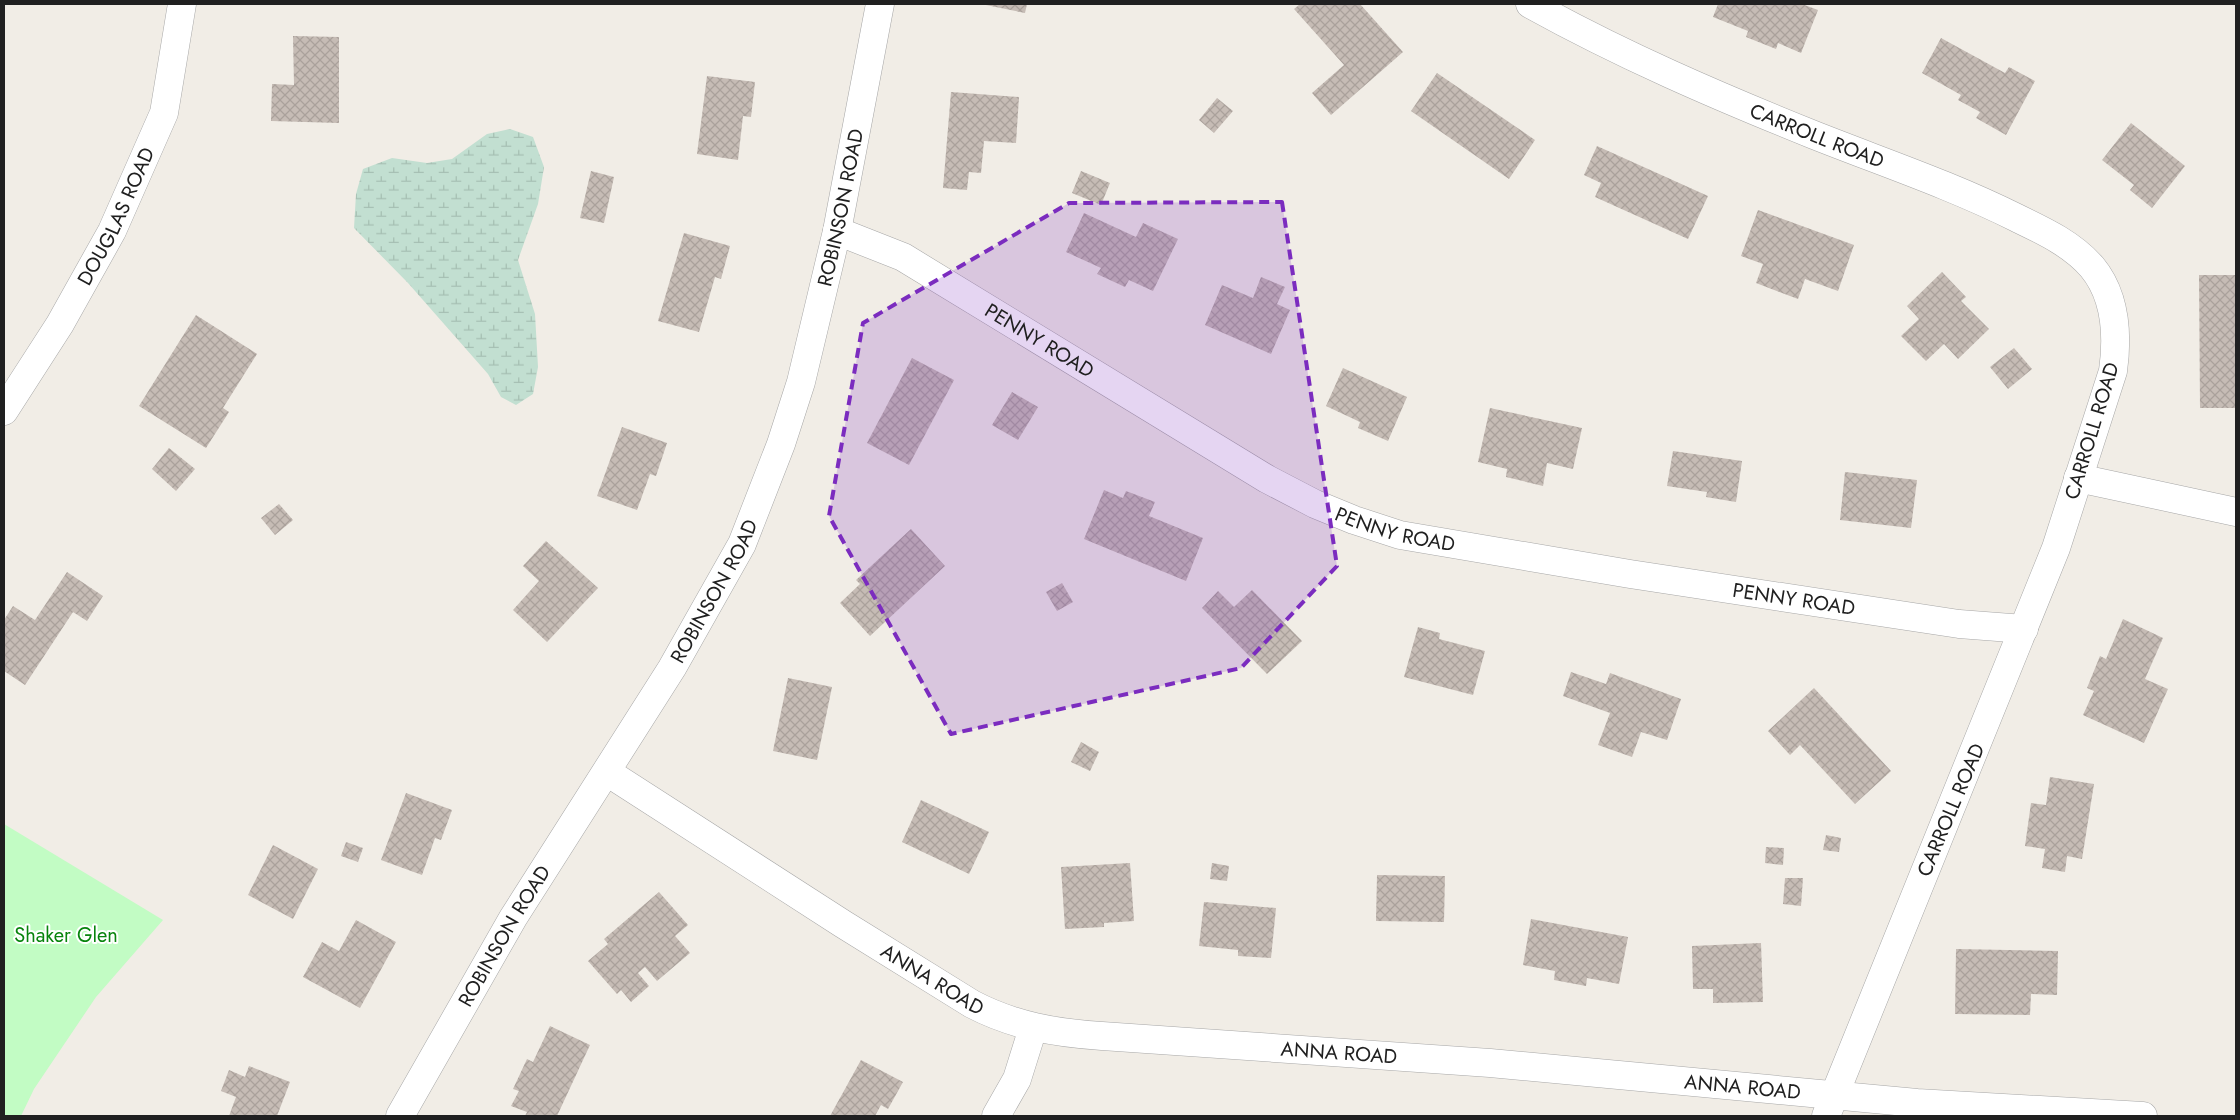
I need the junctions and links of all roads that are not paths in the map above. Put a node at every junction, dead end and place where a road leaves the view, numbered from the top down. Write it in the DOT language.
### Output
graph roads {
  1 [pos="182,4"];
  2 [pos="880,4"];
  3 [pos="1530,4"];
  4 [pos="837,230"];
  5 [pos="4,411"];
  6 [pos="2078,478"];
  7 [pos="2236,512"];
  8 [pos="2024,629"];
  9 [pos="607,772"];
  10 [pos="1033,1028"];
  11 [pos="1830,1106"];
  12 [pos="400,1116"];
  13 [pos="996,1116"];
  14 [pos="2142,1116"];
  1 -- 5 [label="street, DOUGLAS ROAD"];
  2 -- 4 [label="street, ROBINSON ROAD"];
  3 -- 6 [label="street, CARROLL ROAD"];
  4 -- 8 [label="street, PENNY ROAD"];
  4 -- 9 [label="street, ROBINSON ROAD"];
  6 -- 7 [label="street"];
  6 -- 8 [label="street, CARROLL ROAD"];
  8 -- 11 [label="street, CARROLL ROAD"];
  9 -- 10 [label="street, ANNA ROAD"];
  9 -- 12 [label="street, ROBINSON ROAD"];
  10 -- 11 [label="street, ANNA ROAD"];
  10 -- 13 [label="street"];
  11 -- 14 [label="street, ANNA ROAD"];
}
